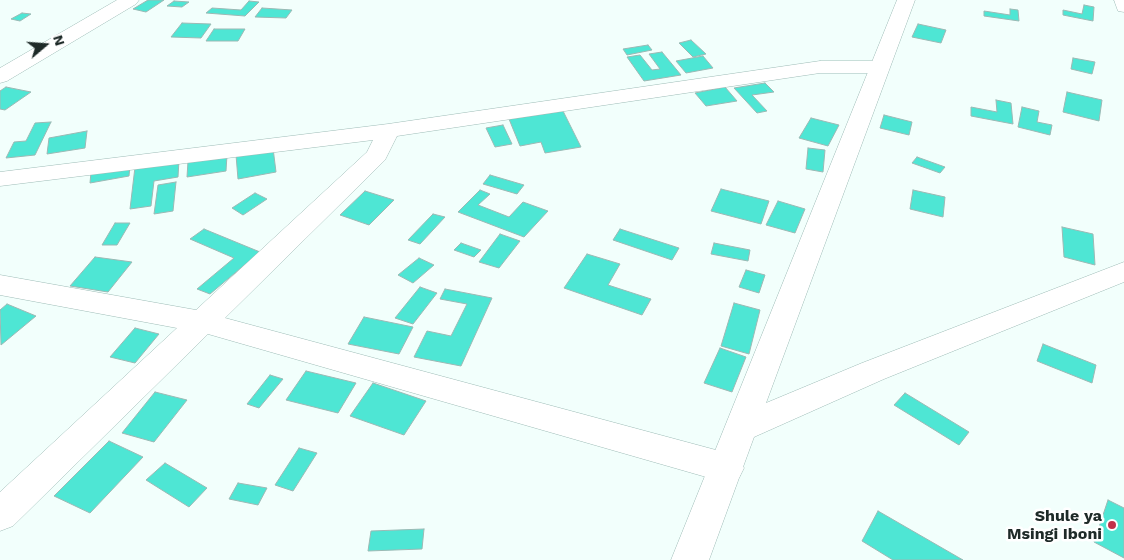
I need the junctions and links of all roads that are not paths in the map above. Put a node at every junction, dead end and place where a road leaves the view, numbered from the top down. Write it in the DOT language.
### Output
graph roads {
  1 [pos="130,0"];
  2 [pos="906,0"];
  3 [pos="1123,0"];
  4 [pos="1124,7"];
  5 [pos="879,68"];
  6 [pos="0,77"];
  7 [pos="388,131"];
  8 [pos="0,180"];
  9 [pos="1124,271"];
  10 [pos="0,285"];
  11 [pos="202,322"];
  12 [pos="742,428"];
  13 [pos="726,468"];
  14 [pos="0,515"];
  15 [pos="690,560"];
  1 -- 6 [label="street"];
  2 -- 5 [label="street"];
  3 -- 4 [label="street"];
  5 -- 7 [label="street"];
  5 -- 12 [label="street"];
  7 -- 8 [label="street"];
  7 -- 11 [label="street"];
  9 -- 12 [label="street"];
  10 -- 11 [label="street"];
  11 -- 13 [label="street"];
  11 -- 14 [label="street"];
  12 -- 13 [label="street"];
  13 -- 15 [label="street"];
}
